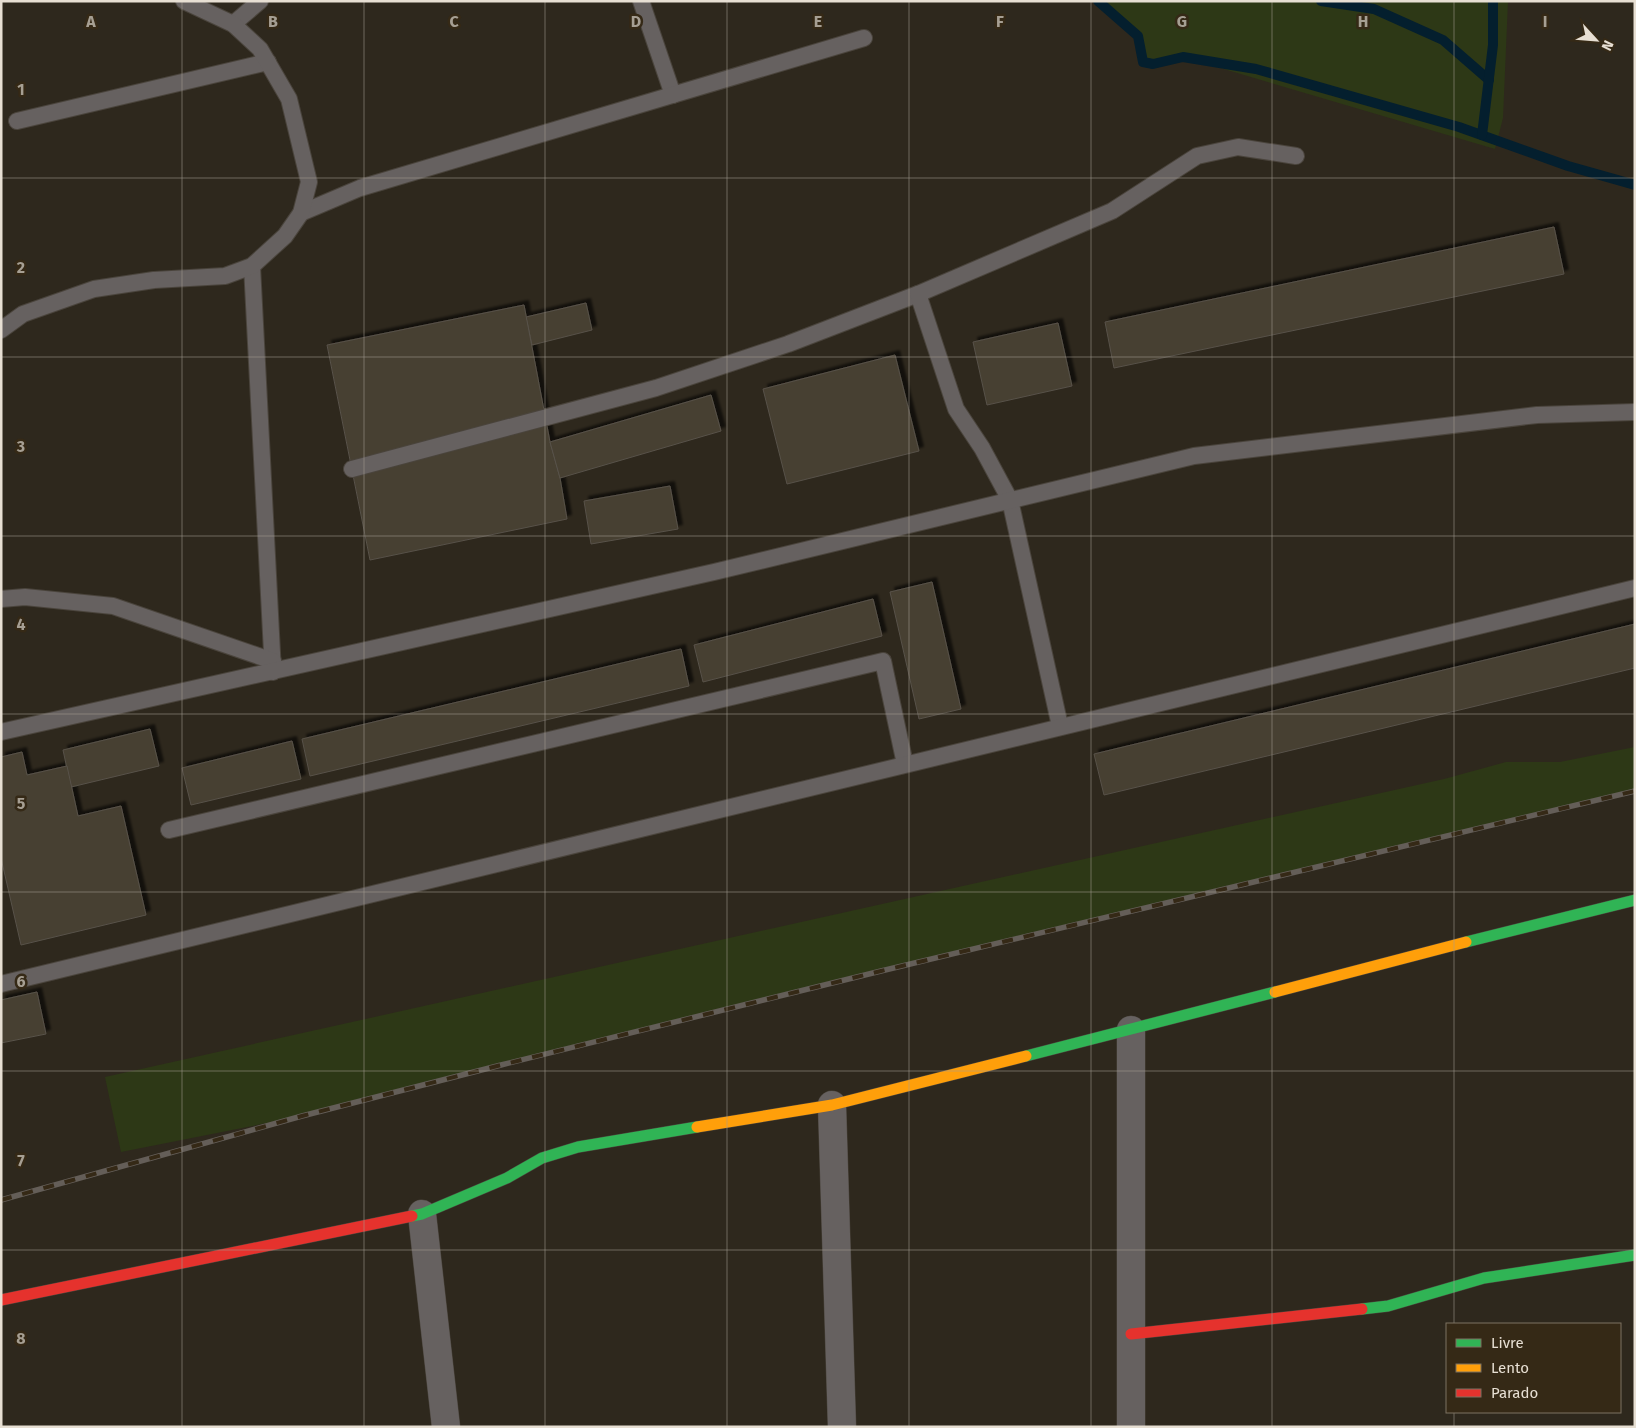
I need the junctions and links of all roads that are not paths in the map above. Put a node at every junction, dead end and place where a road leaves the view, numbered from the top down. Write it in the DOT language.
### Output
graph roads {
  1 [pos="184,1"];
  2 [pos="260,1"];
  3 [pos="641,1"];
  4 [pos="233,24"];
  5 [pos="864,38"];
  6 [pos="268,62"];
  7 [pos="673,95"];
  8 [pos="16,121"];
  9 [pos="1296,156"];
  10 [pos="301,213"];
  11 [pos="252,266"];
  12 [pos="918,294"];
  13 [pos="1,330"];
  14 [pos="1635,412"];
  15 [pos="352,469"];
  16 [pos="1010,500"];
  17 [pos="1635,588"];
  18 [pos="1,598"];
  19 [pos="273,666"];
  20 [pos="1060,726"];
  21 [pos="1,732"];
  22 [pos="905,764"];
  23 [pos="169,830"];
  24 [pos="1635,900"];
  25 [pos="1,984"];
  26 [pos="1131,1030"];
  27 [pos="832,1105"];
  28 [pos="422,1214"];
  29 [pos="1635,1255"];
  30 [pos="1,1300"];
  31 [pos="1131,1334"];
  32 [pos="446,1427"];
  33 [pos="842,1427"];
  34 [pos="1131,1427"];
  1 -- 4 [label="lane"];
  2 -- 4 [label="lane"];
  3 -- 7 [label="lane"];
  4 -- 6 [label="lane"];
  5 -- 7 [label="lane"];
  6 -- 8 [label="lane"];
  6 -- 10 [label="lane"];
  7 -- 10 [label="lane"];
  9 -- 12 [label="lane"];
  10 -- 11 [label="lane"];
  11 -- 13 [label="lane"];
  11 -- 19 [label="lane"];
  12 -- 15 [label="lane"];
  12 -- 16 [label="lane"];
  14 -- 16 [label="lane"];
  16 -- 19 [label="lane"];
  16 -- 20 [label="lane"];
  17 -- 20 [label="lane"];
  18 -- 19 [label="lane"];
  19 -- 21 [label="lane"];
  20 -- 22 [label="lane"];
  22 -- 23 [label="lane"];
  22 -- 25 [label="lane"];
  24 -- 26 [label="street"];
  26 -- 27 [label="street"];
  26 -- 31 [label="street"];
  27 -- 28 [label="street"];
  27 -- 33 [label="street"];
  28 -- 30 [label="street"];
  28 -- 32 [label="street"];
  29 -- 31 [label="street"];
  31 -- 34 [label="street"];
}
